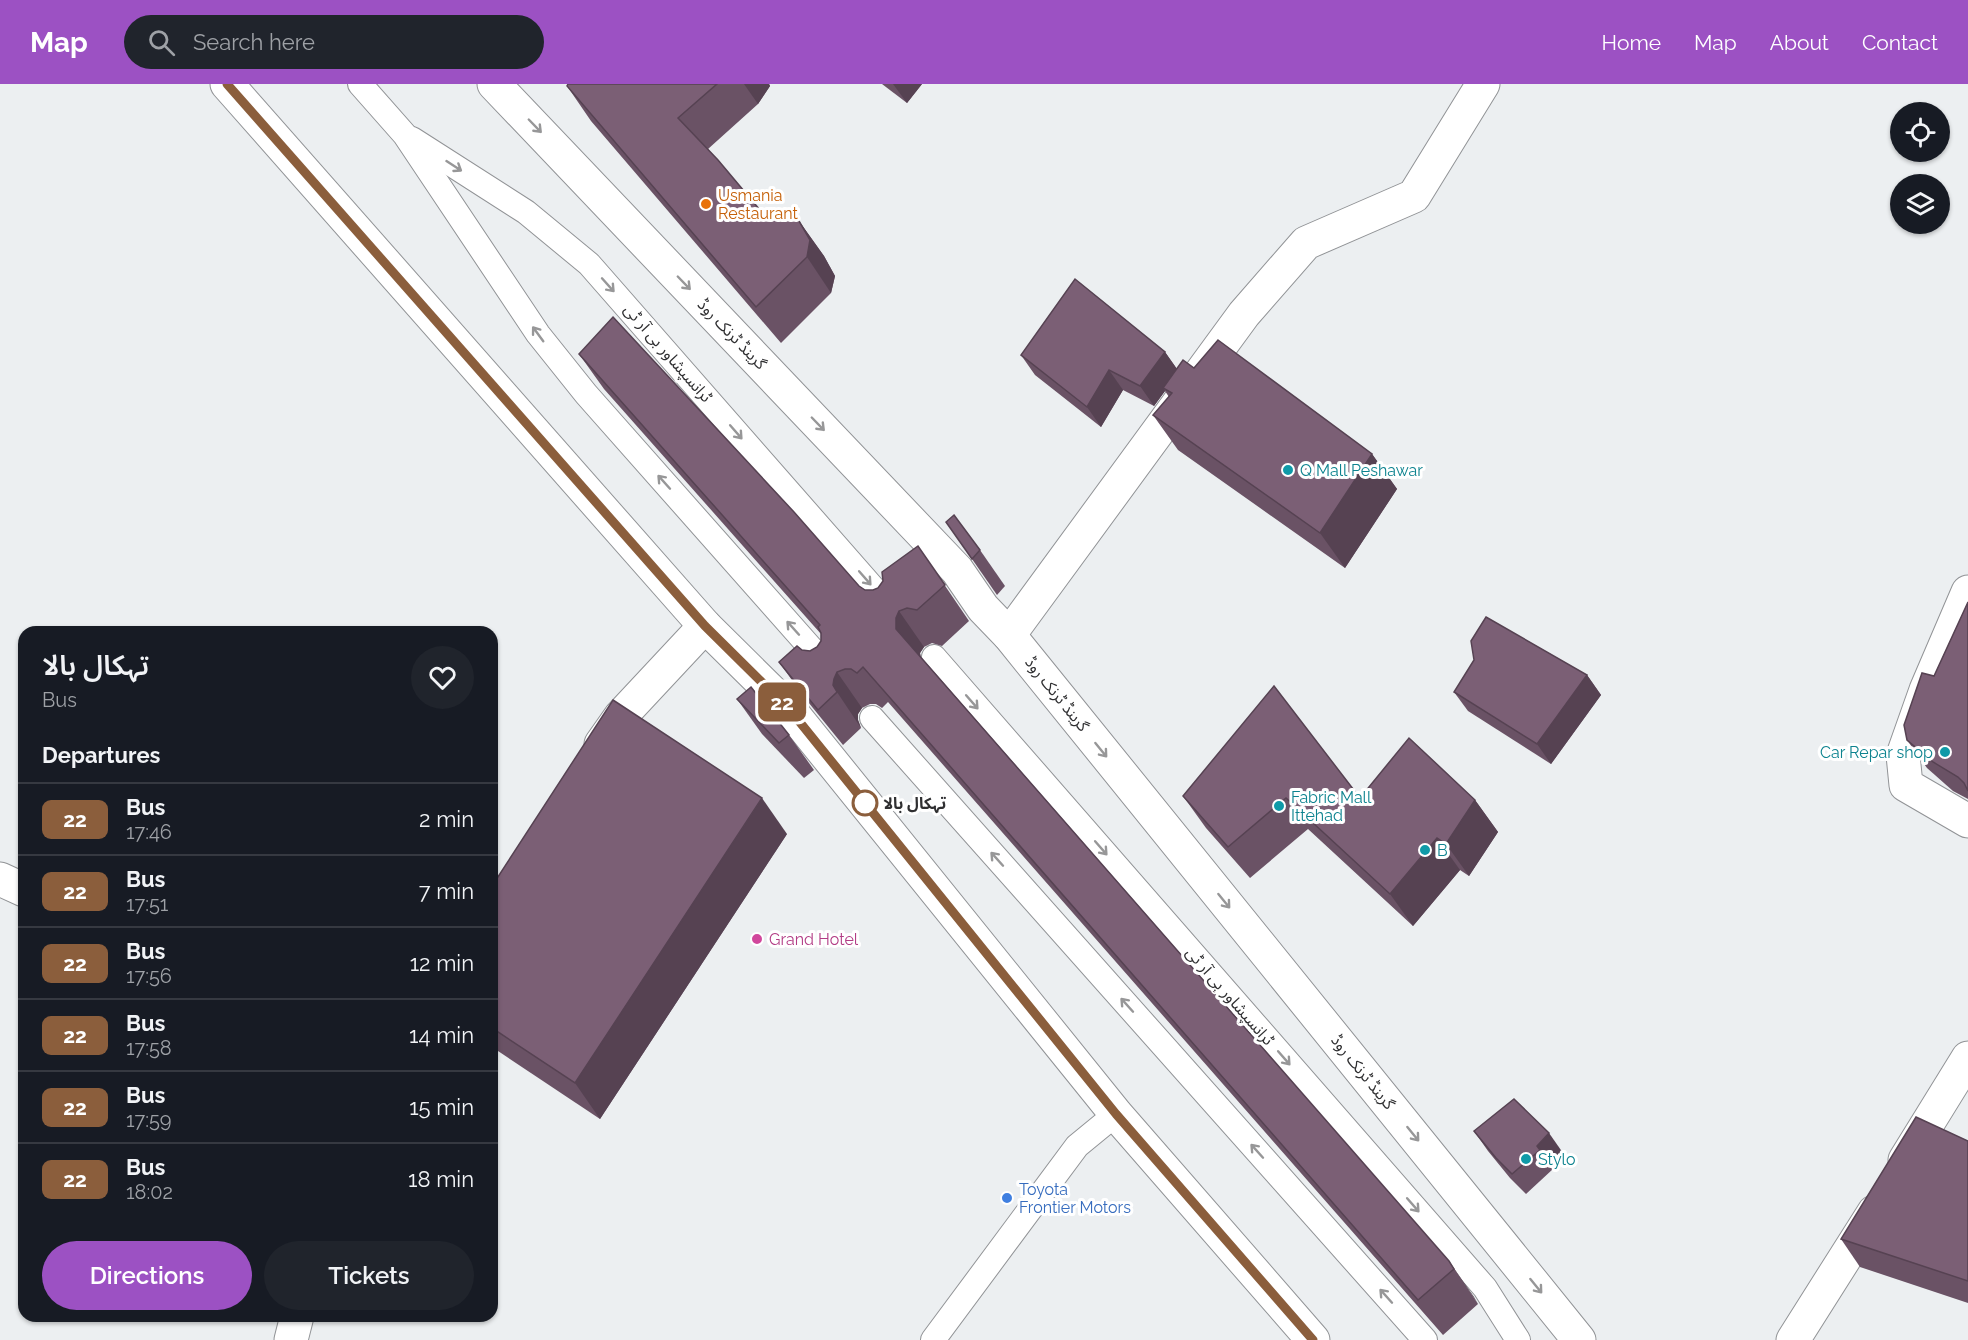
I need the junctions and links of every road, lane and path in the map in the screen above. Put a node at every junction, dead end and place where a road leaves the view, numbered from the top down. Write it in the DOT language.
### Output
graph roads {
  1 [pos="227,84"];
  2 [pos="360,84"];
  3 [pos="494,84"];
  4 [pos="1483,84"];
  5 [pos="405,135"];
  6 [pos="1968,592"];
  7 [pos="894,612"];
  8 [pos="705,626"];
  9 [pos="1009,635"];
  10 [pos="934,657"];
  11 [pos="832,672"];
  12 [pos="872,718"];
  13 [pos="587,765"];
  14 [pos="1968,821"];
  15 [pos="0,879"];
  16 [pos="18,887"];
  17 [pos="1968,1058"];
  18 [pos="1116,1114"];
  19 [pos="296,1322"];
  20 [pos="291,1340"];
  21 [pos="933,1340"];
  22 [pos="1313,1340"];
  23 [pos="1425,1340"];
  24 [pos="1518,1340"];
  25 [pos="1580,1340"];
  26 [pos="1793,1340"];
  1 -- 8 [label="main road"];
  2 -- 5 [label="lane, ٹرانسپشاور بی آر ٹی"];
  3 -- 9 [label="main road, گرینڈ ٹرنک روڈ, one-way"];
  4 -- 9 [label="main road"];
  5 -- 7 [label="lane, ٹرانسپشاور بی آر ٹی, one-way"];
  11 -- 5 [label="lane, ٹرانسپشاور بی آر ٹی, one-way"];
  6 -- 14 [label="main road"];
  8 -- 13 [label="main road"];
  8 -- 18 [label="main road"];
  9 -- 25 [label="main road, گرینڈ ٹرنک روڈ, one-way"];
  10 -- 24 [label="lane, ٹرانسپشاور بی آر ٹی, one-way"];
  23 -- 12 [label="lane, one-way"];
  15 -- 16 [label="main road"];
  17 -- 26 [label="main road"];
  18 -- 21 [label="lane"];
  18 -- 22 [label="main road"];
  19 -- 20 [label="main road"];
}
